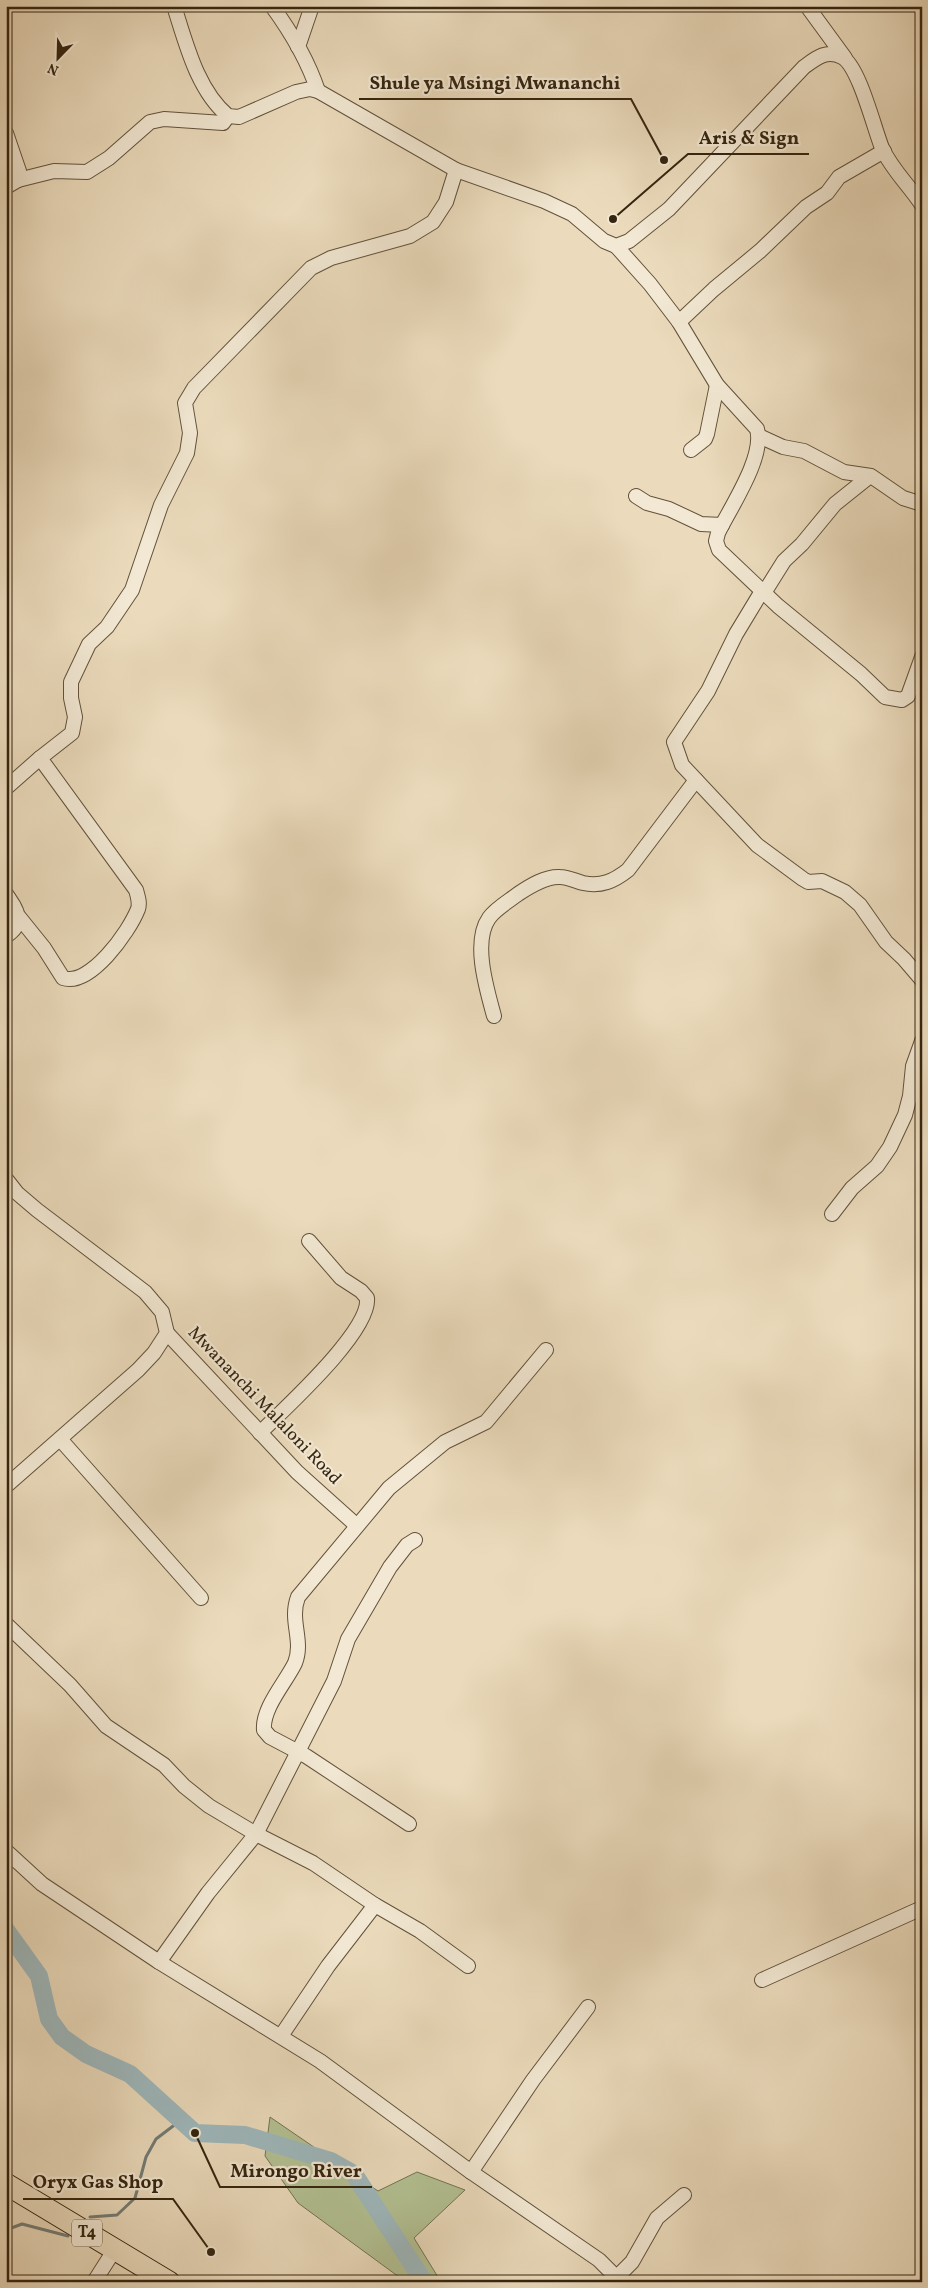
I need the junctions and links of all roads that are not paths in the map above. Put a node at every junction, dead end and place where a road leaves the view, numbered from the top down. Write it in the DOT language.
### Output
graph roads {
  1 [pos="174,6"];
  2 [pos="272,6"];
  3 [pos="312,6"];
  4 [pos="808,6"];
  5 [pos="822,26"];
  6 [pos="298,47"];
  7 [pos="847,60"];
  8 [pos="804,67"];
  9 [pos="318,91"];
  10 [pos="228,116"];
  11 [pos="6,132"];
  12 [pos="884,151"];
  13 [pos="456,170"];
  14 [pos="12,183"];
  15 [pos="922,205"];
  16 [pos="616,246"];
  17 [pos="679,322"];
  18 [pos="717,385"];
  19 [pos="759,436"];
  20 [pos="691,450"];
  21 [pos="870,476"];
  22 [pos="636,496"];
  23 [pos="922,504"];
  24 [pos="722,525"];
  25 [pos="763,592"];
  26 [pos="922,657"];
  27 [pos="40,758"];
  28 [pos="696,780"];
  29 [pos="6,788"];
  30 [pos="6,894"];
  31 [pos="19,917"];
  32 [pos="6,936"];
  33 [pos="922,980"];
  34 [pos="494,1016"];
  35 [pos="922,1041"];
  36 [pos="6,1179"];
  37 [pos="832,1214"];
  38 [pos="309,1241"];
  39 [pos="167,1333"];
  40 [pos="546,1350"];
  41 [pos="260,1433"];
  42 [pos="60,1439"];
  43 [pos="7,1483"];
  44 [pos="356,1525"];
  45 [pos="415,1540"];
  46 [pos="201,1598"];
  47 [pos="6,1624"];
  48 [pos="298,1752"];
  49 [pos="409,1824"];
  50 [pos="256,1834"];
  51 [pos="6,1851"];
  52 [pos="375,1905"];
  53 [pos="922,1908"];
  54 [pos="159,1962"];
  55 [pos="468,1966"];
  56 [pos="762,1980"];
  57 [pos="588,2007"];
  58 [pos="280,2036"];
  59 [pos="471,2172"];
  60 [pos="6,2184"];
  61 [pos="684,2195"];
  62 [pos="115,2249"];
  63 [pos="616,2280"];
  64 [pos="94,2282"];
  65 [pos="169,2282"];
  1 -- 10 [label="street"];
  2 -- 6 [label="street"];
  3 -- 6 [label="street"];
  4 -- 5 [label="street"];
  5 -- 7 [label="street"];
  5 -- 8 [label="street"];
  6 -- 9 [label="street"];
  7 -- 8 [label="street"];
  7 -- 12 [label="street"];
  8 -- 16 [label="street"];
  9 -- 10 [label="street"];
  9 -- 13 [label="street"];
  10 -- 14 [label="street"];
  11 -- 14 [label="street"];
  12 -- 15 [label="street"];
  12 -- 17 [label="street"];
  13 -- 16 [label="street"];
  13 -- 27 [label="street"];
  16 -- 17 [label="street"];
  17 -- 18 [label="street"];
  18 -- 19 [label="street"];
  18 -- 20 [label="street"];
  19 -- 21 [label="street"];
  19 -- 24 [label="street"];
  21 -- 23 [label="street"];
  21 -- 25 [label="street"];
  22 -- 24 [label="street"];
  24 -- 25 [label="street"];
  25 -- 26 [label="street"];
  25 -- 28 [label="street"];
  27 -- 29 [label="street"];
  27 -- 31 [label="street"];
  28 -- 33 [label="street"];
  28 -- 34 [label="street"];
  30 -- 31 [label="street"];
  31 -- 32 [label="street"];
  35 -- 37 [label="street"];
  36 -- 39 [label="street"];
  38 -- 41 [label="street"];
  39 -- 41 [label="street, Mwananchi Malaloni Road"];
  39 -- 42 [label="street"];
  40 -- 44 [label="street"];
  41 -- 44 [label="street, Mwananchi Malaloni Road"];
  42 -- 43 [label="street"];
  42 -- 46 [label="street"];
  44 -- 48 [label="street"];
  45 -- 48 [label="street"];
  47 -- 50 [label="street"];
  48 -- 49 [label="street"];
  48 -- 50 [label="street"];
  50 -- 52 [label="street"];
  50 -- 54 [label="street"];
  51 -- 54 [label="street"];
  52 -- 55 [label="street"];
  52 -- 58 [label="street"];
  53 -- 56 [label="street"];
  54 -- 58 [label="street"];
  57 -- 59 [label="street"];
  58 -- 59 [label="street"];
  59 -- 63 [label="street"];
  60 -- 62 [label="highway, T4"];
  61 -- 63 [label="street"];
  62 -- 64 [label="street"];
  62 -- 65 [label="highway, T4"];
}
